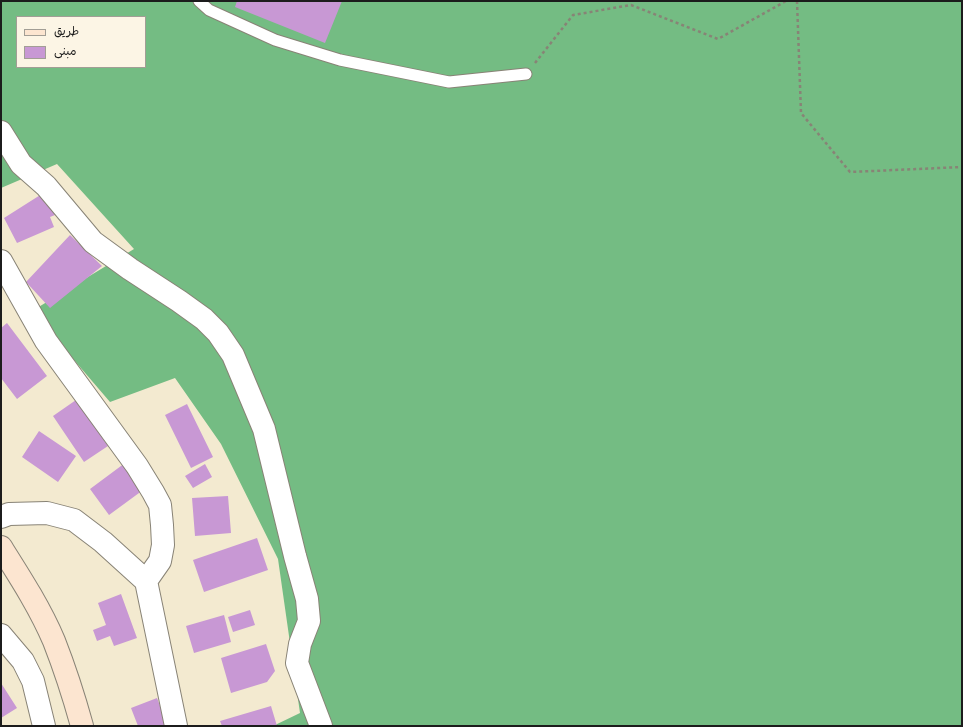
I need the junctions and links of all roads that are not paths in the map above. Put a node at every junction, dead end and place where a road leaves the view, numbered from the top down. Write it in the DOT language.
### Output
graph roads {
  1 [pos="199,1"];
  2 [pos="526,74"];
  3 [pos="1,132"];
  4 [pos="1,261"];
  5 [pos="1,517"];
  6 [pos="1,547"];
  7 [pos="146,581"];
  8 [pos="1,635"];
  9 [pos="44,726"];
  10 [pos="82,726"];
  11 [pos="176,726"];
  12 [pos="321,726"];
  1 -- 2 [label="lane"];
  3 -- 12 [label="street"];
  4 -- 7 [label="street"];
  5 -- 7 [label="street"];
  6 -- 10 [label="main road"];
  7 -- 11 [label="street"];
  8 -- 9 [label="street"];
}
